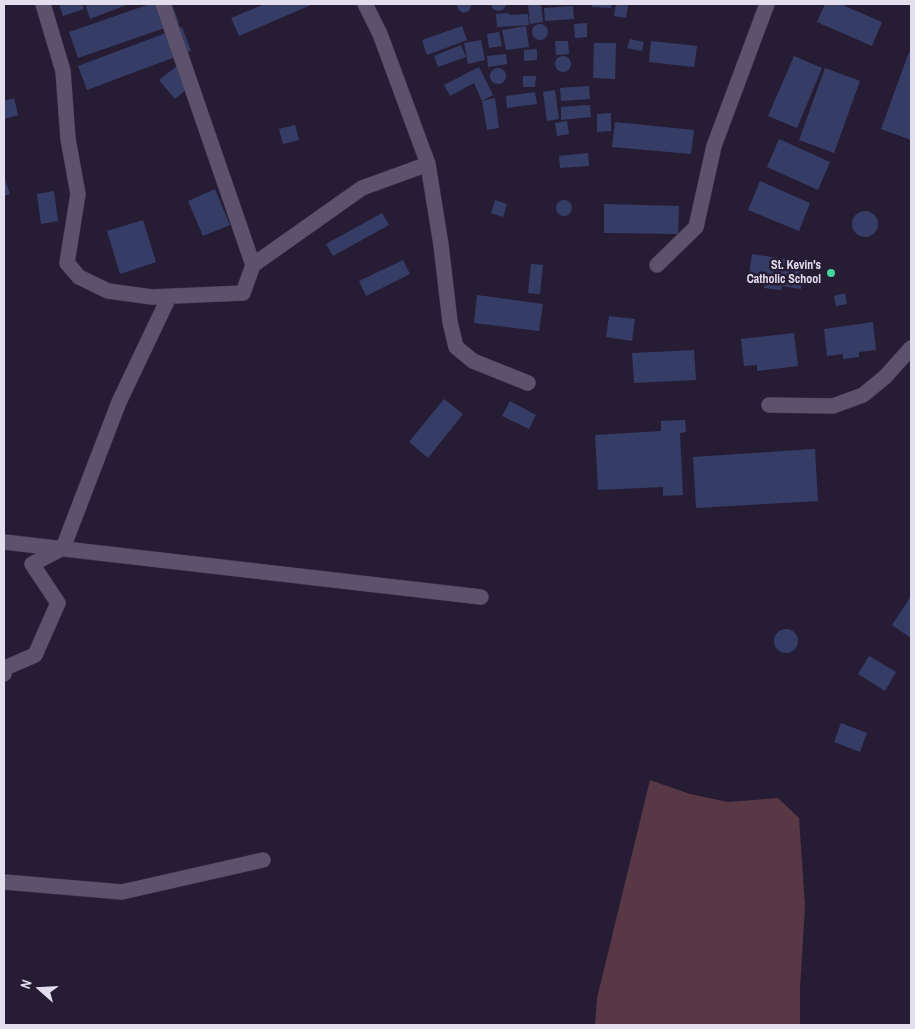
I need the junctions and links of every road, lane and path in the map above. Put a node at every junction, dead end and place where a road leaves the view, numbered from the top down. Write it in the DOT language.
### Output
graph roads {
  1 [pos="42,4"];
  2 [pos="163,4"];
  3 [pos="365,4"];
  4 [pos="766,4"];
  5 [pos="428,164"];
  6 [pos="253,265"];
  7 [pos="657,265"];
  8 [pos="170,297"];
  9 [pos="911,348"];
  10 [pos="528,383"];
  11 [pos="769,405"];
  12 [pos="4,542"];
  13 [pos="63,548"];
  14 [pos="481,597"];
  15 [pos="4,674"];
  16 [pos="263,860"];
  17 [pos="4,882"];
  1 -- 8 [label="street"];
  2 -- 6 [label="street"];
  3 -- 5 [label="street"];
  4 -- 7 [label="street"];
  5 -- 6 [label="street"];
  5 -- 10 [label="street"];
  6 -- 8 [label="street"];
  8 -- 13 [label="street"];
  9 -- 11 [label="street"];
  12 -- 13 [label="street"];
  13 -- 14 [label="street"];
  13 -- 15 [label="street"];
  16 -- 17 [label="street"];
}
